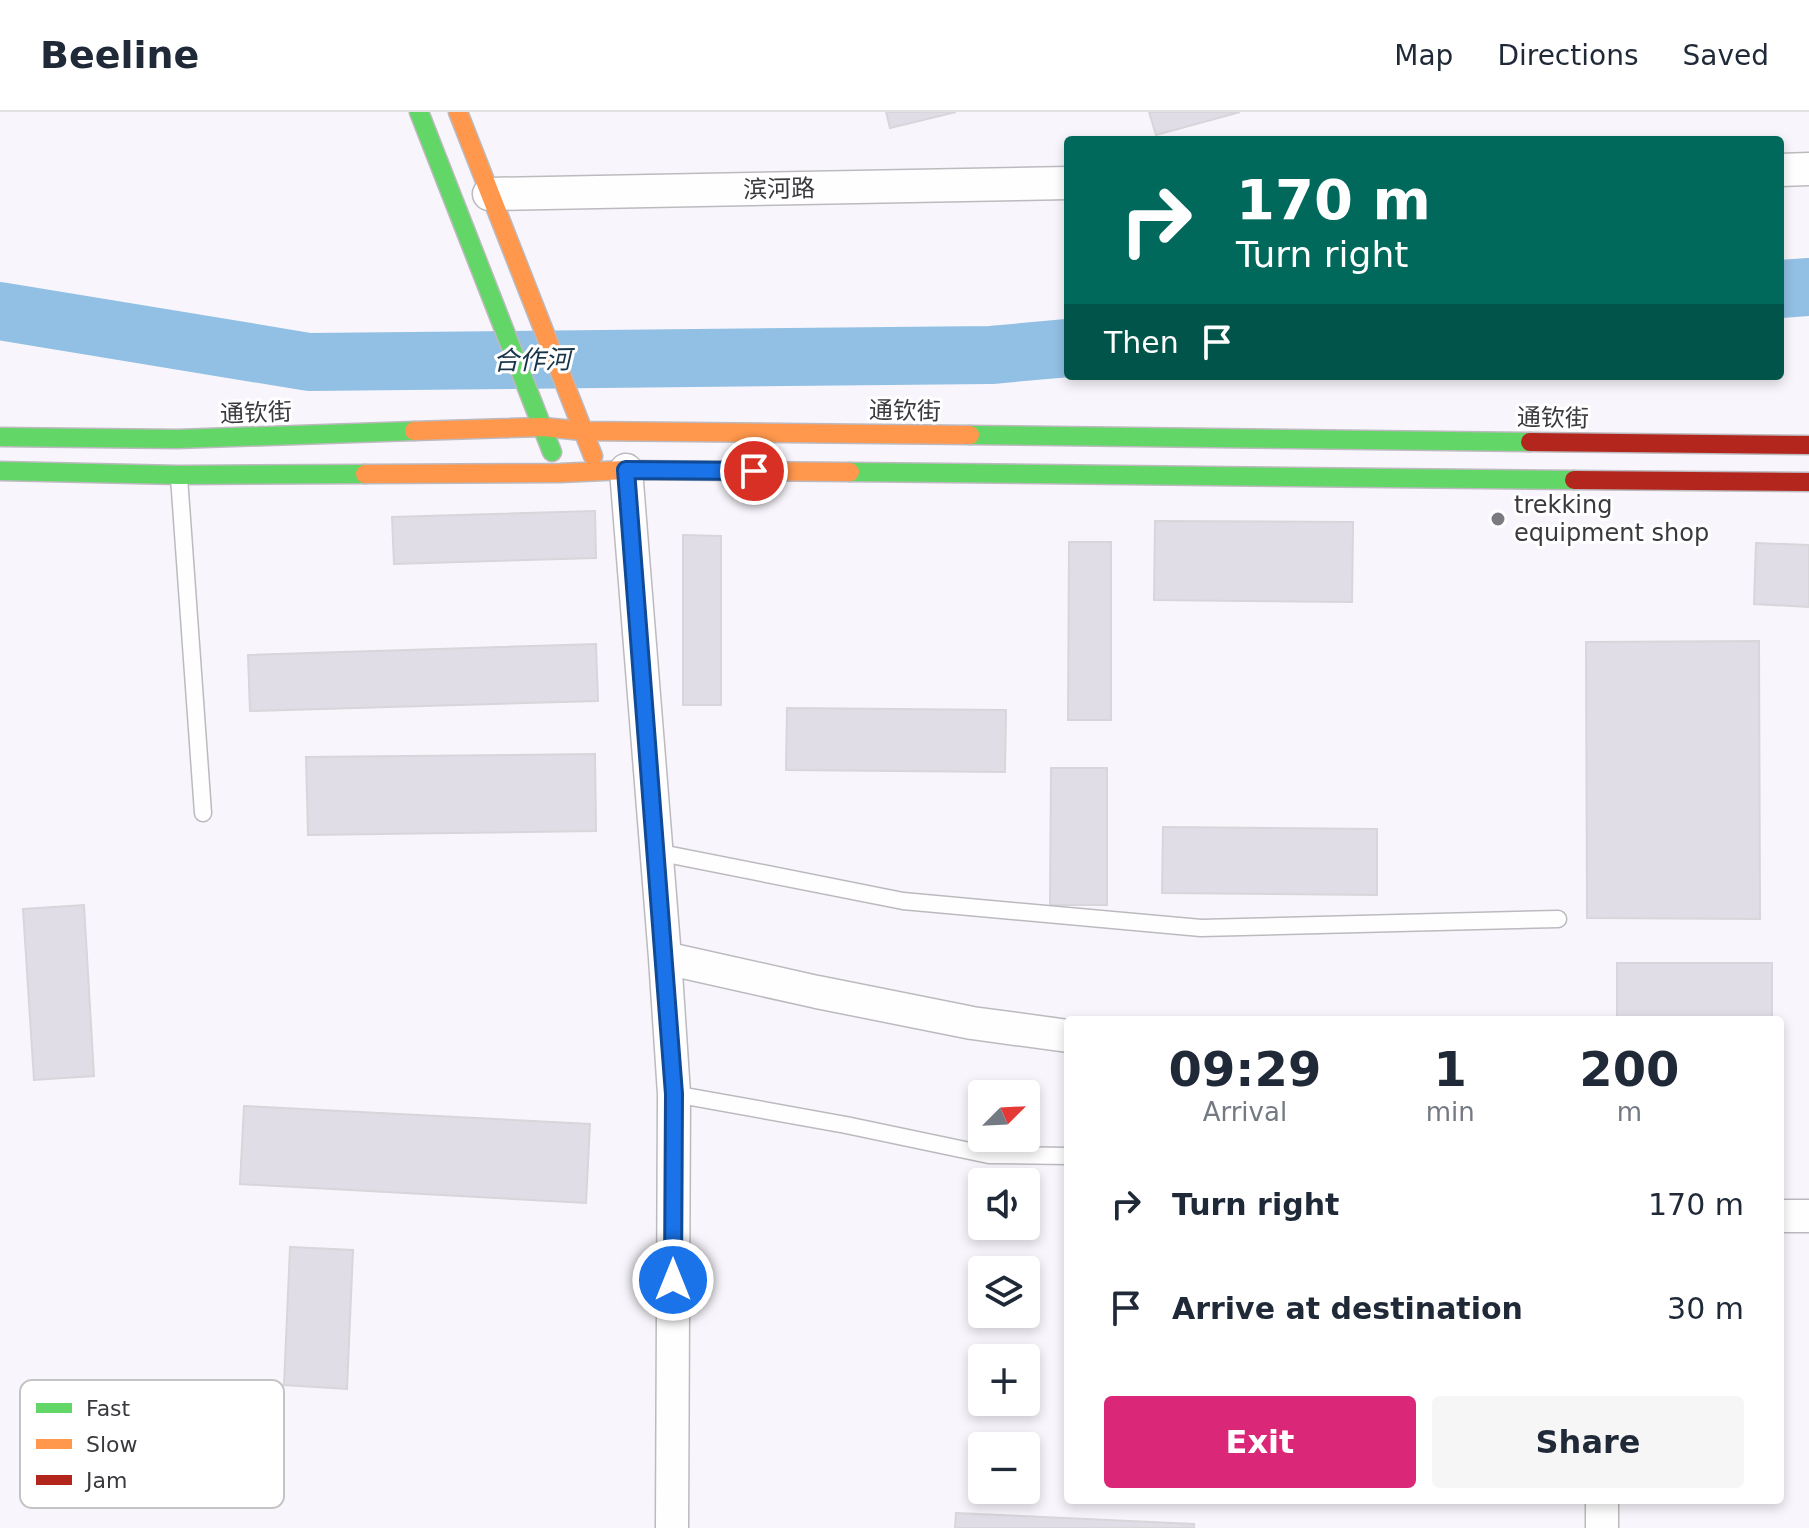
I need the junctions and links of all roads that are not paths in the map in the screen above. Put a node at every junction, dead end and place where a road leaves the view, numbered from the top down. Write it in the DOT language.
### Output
graph roads {
  1 [pos="419,112"];
  2 [pos="458,112"];
  3 [pos="1809,169"];
  4 [pos="1784,170"];
  5 [pos="1064,183"];
  6 [pos="489,194"];
  7 [pos="543,427"];
  8 [pos="583,431"];
  9 [pos="0,437"];
  10 [pos="1809,445"];
  11 [pos="178,457"];
  12 [pos="612,470"];
  13 [pos="0,471"];
  14 [pos="560,473"];
  15 [pos="1809,482"];
  16 [pos="203,813"];
  17 [pos="656,852"];
  18 [pos="1558,919"];
  19 [pos="665,958"];
  20 [pos="1064,1035"];
  21 [pos="674,1094"];
  22 [pos="1064,1156"];
  23 [pos="1784,1216"];
  24 [pos="1809,1216"];
  25 [pos="1602,1504"];
  26 [pos="672,1528"];
  27 [pos="1602,1528"];
  1 -- 7 [label="main road"];
  2 -- 6 [label="main road"];
  3 -- 4 [label="street"];
  5 -- 6 [label="street, 滨河路"];
  6 -- 8 [label="main road"];
  7 -- 8 [label="main road, 通钦街"];
  7 -- 11 [label="main road, 通钦街"];
  7 -- 14 [label="main road"];
  8 -- 10 [label="main road, 通钦街"];
  8 -- 12 [label="main road"];
  9 -- 11 [label="main road, 通钦街"];
  11 -- 13 [label="main road"];
  11 -- 14 [label="main road"];
  11 -- 16 [label="lane"];
  12 -- 14 [label="main road"];
  12 -- 15 [label="main road"];
  12 -- 17 [label="street"];
  17 -- 18 [label="lane"];
  17 -- 19 [label="street"];
  19 -- 20 [label="street"];
  19 -- 21 [label="street"];
  21 -- 22 [label="lane"];
  21 -- 26 [label="street"];
  23 -- 24 [label="street"];
  25 -- 27 [label="street"];
}
